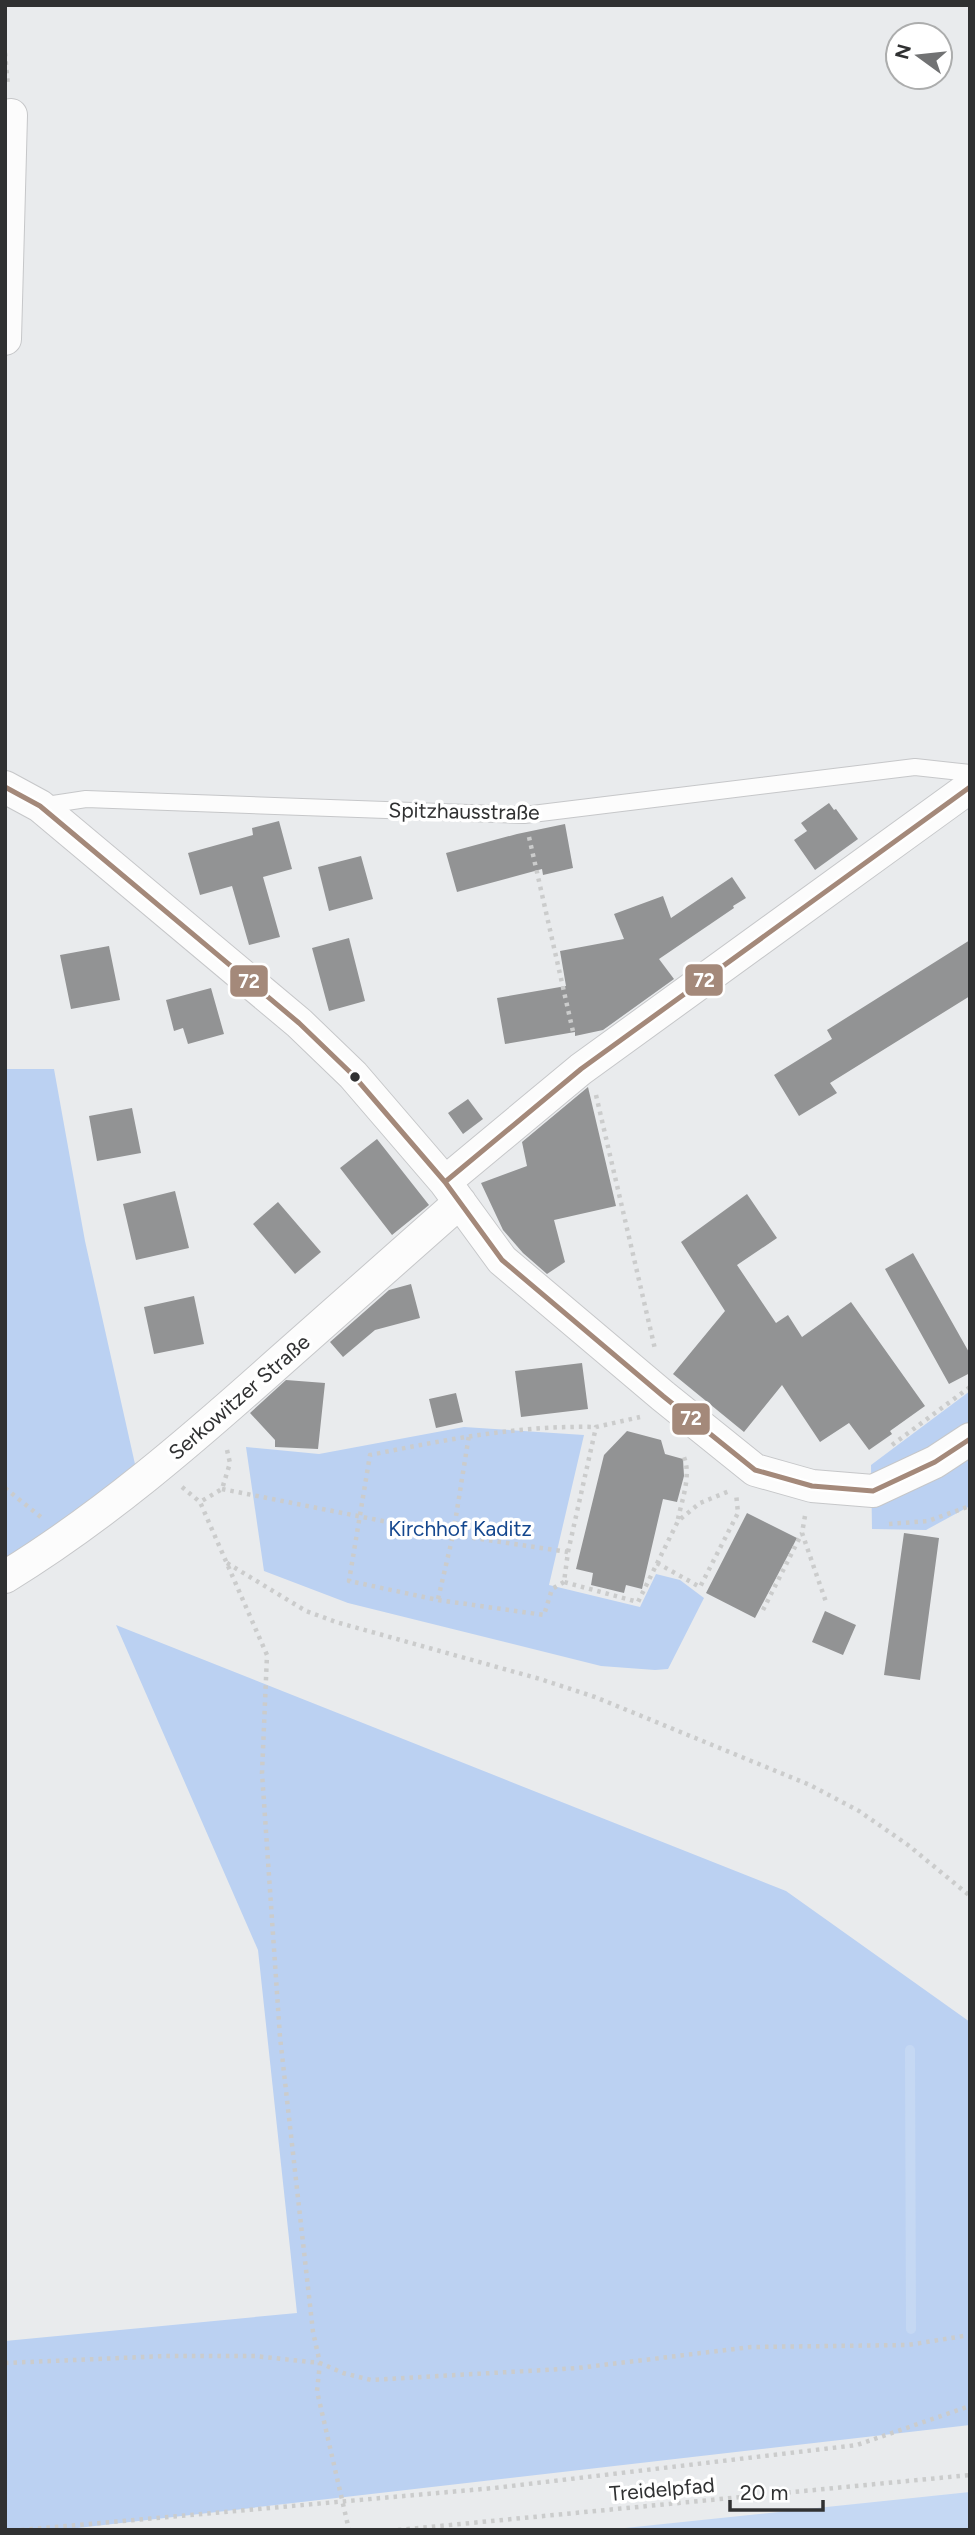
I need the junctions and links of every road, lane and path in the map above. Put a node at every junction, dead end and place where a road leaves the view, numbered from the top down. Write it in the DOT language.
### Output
graph roads {
  1 [pos="11,115"];
  2 [pos="5,339"];
  3 [pos="970,773"];
  4 [pos="5,787"];
  5 [pos="970,788"];
  6 [pos="40,806"];
  7 [pos="453,1192"];
  8 [pos="970,1387"];
  9 [pos="220,1415"];
  10 [pos="646,1416"];
  11 [pos="596,1427"];
  12 [pos="469,1435"];
  13 [pos="970,1439"];
  14 [pos="677,1448"];
  15 [pos="883,1451"];
  16 [pos="745,1480"];
  17 [pos="813,1486"];
  18 [pos="5,1488"];
  19 [pos="222,1489"];
  20 [pos="970,1506"];
  21 [pos="360,1515"];
  22 [pos="678,1521"];
  23 [pos="889,1524"];
  24 [pos="78,1527"];
  25 [pos="802,1533"];
  26 [pos="453,1535"];
  27 [pos="568,1552"];
  28 [pos="225,1562"];
  29 [pos="657,1563"];
  30 [pos="5,1577"];
  31 [pos="564,1582"];
  32 [pos="438,1600"];
  33 [pos="826,1602"];
  34 [pos="763,1610"];
  35 [pos="970,1896"];
  36 [pos="970,2335"];
  37 [pos="5,2363"];
  38 [pos="320,2363"];
  39 [pos="970,2406"];
  40 [pos="970,2475"];
  41 [pos="343,2500"];
  42 [pos="21,2530"];
  43 [pos="349,2530"];
  44 [pos="398,2530"];
  1 -- 2 [label="street"];
  3 -- 6 [label="lane, Spitzhausstraße"];
  4 -- 6 [label="street"];
  5 -- 7 [label="street, Serkowitzer Straße"];
  6 -- 7 [label="street"];
  7 -- 9 [label="street, Serkowitzer Straße"];
  7 -- 16 [label="street"];
  8 -- 15 [label="path"];
  9 -- 19 [label="path"];
  9 -- 24 [label="street, Serkowitzer Straße"];
  10 -- 11 [label="path"];
  11 -- 12 [label="path"];
  11 -- 27 [label="path"];
  12 -- 21 [label="path"];
  12 -- 26 [label="path"];
  13 -- 17 [label="street"];
  14 -- 22 [label="path"];
  16 -- 17 [label="street"];
  16 -- 22 [label="path"];
  16 -- 29 [label="path"];
  17 -- 25 [label="path"];
  18 -- 24 [label="path"];
  19 -- 21 [label="path"];
  19 -- 28 [label="path"];
  20 -- 23 [label="path"];
  21 -- 26 [label="path"];
  21 -- 32 [label="path"];
  22 -- 29 [label="path"];
  24 -- 30 [label="street, Serkowitzer Straße"];
  25 -- 33 [label="path"];
  25 -- 34 [label="path"];
  26 -- 27 [label="path"];
  26 -- 32 [label="path"];
  27 -- 31 [label="path"];
  28 -- 35 [label="path"];
  28 -- 38 [label="path"];
  29 -- 31 [label="path"];
  31 -- 32 [label="path"];
  36 -- 38 [label="path"];
  37 -- 38 [label="path"];
  38 -- 41 [label="path"];
  39 -- 41 [label="path"];
  40 -- 44 [label="path, Treidelpfad"];
  41 -- 42 [label="path"];
  41 -- 43 [label="path"];
}
